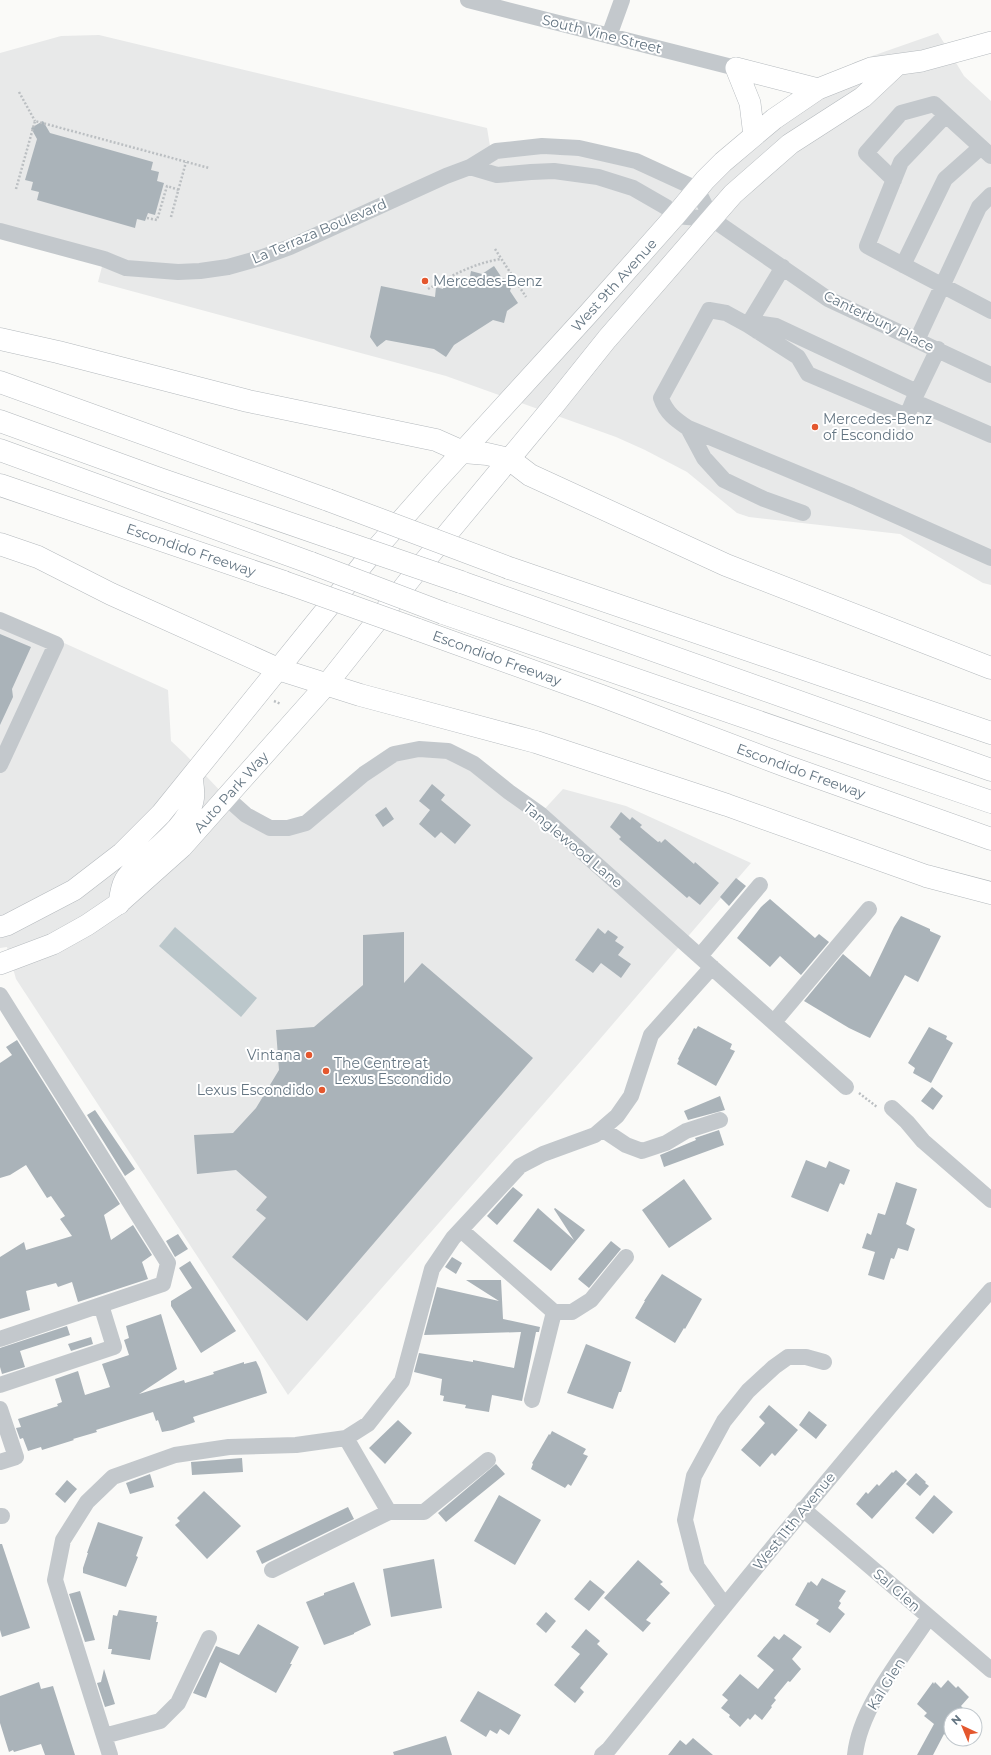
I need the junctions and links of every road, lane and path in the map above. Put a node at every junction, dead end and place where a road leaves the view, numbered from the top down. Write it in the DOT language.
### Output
graph roads {
  1 [pos="468,0"];
  2 [pos="622,0"];
  3 [pos="609,36"];
  4 [pos="991,42"];
  5 [pos="897,65"];
  6 [pos="736,68"];
  7 [pos="818,89"];
  8 [pos="19,92"];
  9 [pos="946,115"];
  10 [pos="35,121"];
  11 [pos="754,136"];
  12 [pos="986,152"];
  13 [pos="186,162"];
  14 [pos="470,167"];
  15 [pos="209,168"];
  16 [pos="894,180"];
  17 [pos="16,189"];
  18 [pos="697,189"];
  19 [pos="179,190"];
  20 [pos="991,195"];
  21 [pos="675,216"];
  22 [pos="171,217"];
  23 [pos="147,218"];
  24 [pos="712,219"];
  25 [pos="0,231"];
  26 [pos="495,249"];
  27 [pos="501,259"];
  28 [pos="903,265"];
  29 [pos="784,267"];
  30 [pos="943,286"];
  31 [pos="428,289"];
  32 [pos="526,297"];
  33 [pos="991,311"];
  34 [pos="753,328"];
  35 [pos="0,339"];
  36 [pos="917,340"];
  37 [pos="938,349"];
  38 [pos="991,375"];
  39 [pos="0,382"];
  40 [pos="915,397"];
  41 [pos="0,421"];
  42 [pos="688,428"];
  43 [pos="991,435"];
  44 [pos="0,450"];
  45 [pos="463,452"];
  46 [pos="509,459"];
  47 [pos="0,485"];
  48 [pos="803,513"];
  49 [pos="0,544"];
  50 [pos="991,558"];
  51 [pos="419,568"];
  52 [pos="0,620"];
  53 [pos="991,668"];
  54 [pos="278,669"];
  55 [pos="327,684"];
  56 [pos="991,732"];
  57 [pos="0,765"];
  58 [pos="991,770"];
  59 [pos="192,777"];
  60 [pos="226,798"];
  61 [pos="991,802"];
  62 [pos="991,839"];
  63 [pos="760,885"];
  64 [pos="991,893"];
  65 [pos="118,904"];
  66 [pos="869,909"];
  67 [pos="0,927"];
  68 [pos="700,956"];
  69 [pos="0,964"];
  70 [pos="712,967"];
  71 [pos="0,995"];
  72 [pos="774,1022"];
  73 [pos="846,1087"];
  74 [pos="892,1108"];
  75 [pos="720,1120"];
  76 [pos="602,1129"];
  77 [pos="991,1200"];
  78 [pos="461,1230"];
  79 [pos="626,1257"];
  80 [pos="991,1290"];
  81 [pos="101,1304"];
  82 [pos="554,1312"];
  83 [pos="0,1338"];
  84 [pos="824,1362"];
  85 [pos="0,1384"];
  86 [pos="532,1400"];
  87 [pos="0,1408"];
  88 [pos="346,1438"];
  89 [pos="488,1460"];
  90 [pos="0,1462"];
  91 [pos="803,1509"];
  92 [pos="389,1512"];
  93 [pos="272,1570"];
  94 [pos="725,1606"];
  95 [pos="929,1618"];
  96 [pos="209,1638"];
  97 [pos="991,1670"];
  98 [pos="104,1736"];
  99 [pos="110,1755"];
  100 [pos="602,1755"];
  101 [pos="855,1755"];
  1 -- 3 [label="street, South Vine Street"];
  2 -- 3 [label="street"];
  3 -- 6 [label="street, South Vine Street"];
  4 -- 5 [label="main road, West 9th Avenue"];
  5 -- 7 [label="main road, West 9th Avenue"];
  5 -- 24 [label="main road, West 9th Avenue"];
  6 -- 7 [label="main road"];
  6 -- 11 [label="main road"];
  7 -- 11 [label="main road, West 9th Avenue"];
  8 -- 10 [label="path"];
  9 -- 12 [label="street"];
  9 -- 16 [label="street"];
  9 -- 16 [label="street"];
  10 -- 13 [label="path"];
  10 -- 17 [label="path"];
  11 -- 18 [label="main road, West 9th Avenue"];
  12 -- 28 [label="street"];
  13 -- 15 [label="path"];
  13 -- 19 [label="path"];
  14 -- 18 [label="street, La Terraza Boulevard"];
  14 -- 21 [label="street"];
  14 -- 25 [label="street, La Terraza Boulevard"];
  16 -- 28 [label="street"];
  18 -- 21 [label="main road, West 9th Avenue"];
  18 -- 24 [label="street"];
  19 -- 22 [label="path"];
  19 -- 23 [label="path"];
  20 -- 30 [label="street"];
  21 -- 24 [label="street"];
  21 -- 45 [label="main road, West 9th Avenue"];
  24 -- 29 [label="street, Canterbury Place"];
  24 -- 46 [label="main road, West 9th Avenue"];
  26 -- 27 [label="path"];
  27 -- 31 [label="path"];
  27 -- 32 [label="path"];
  28 -- 30 [label="street"];
  29 -- 34 [label="street"];
  29 -- 36 [label="street, Canterbury Place"];
  30 -- 33 [label="street"];
  30 -- 36 [label="street"];
  34 -- 40 [label="street"];
  34 -- 40 [label="street"];
  34 -- 42 [label="street"];
  35 -- 45 [label="highway"];
  36 -- 37 [label="street, Canterbury Place"];
  37 -- 38 [label="street, Canterbury Place"];
  37 -- 40 [label="street"];
  39 -- 56 [label="highway, bridge"];
  40 -- 43 [label="street"];
  41 -- 58 [label="highway, bridge"];
  42 -- 48 [label="street"];
  42 -- 50 [label="street"];
  44 -- 61 [label="highway, bridge"];
  45 -- 46 [label="highway"];
  45 -- 54 [label="main road, West 9th Avenue"];
  46 -- 51 [label="main road, West 9th Avenue"];
  46 -- 53 [label="highway"];
  47 -- 62 [label="highway, Escondido Freeway, bridge"];
  49 -- 54 [label="highway"];
  51 -- 55 [label="main road, Auto Park Way"];
  52 -- 57 [label="street"];
  54 -- 55 [label="highway"];
  54 -- 59 [label="main road"];
  55 -- 60 [label="main road, Auto Park Way"];
  55 -- 64 [label="highway"];
  59 -- 65 [label="main road"];
  59 -- 67 [label="main road"];
  60 -- 65 [label="main road, Auto Park Way"];
  60 -- 68 [label="street, Tanglewood Lane"];
  63 -- 68 [label="street"];
  65 -- 69 [label="main road, Auto Park Way"];
  66 -- 72 [label="street"];
  68 -- 70 [label="street, Tanglewood Lane"];
  70 -- 72 [label="street, Tanglewood Lane"];
  70 -- 76 [label="street"];
  71 -- 81 [label="street"];
  72 -- 73 [label="street, Tanglewood Lane"];
  73 -- 74 [label="path"];
  74 -- 77 [label="street"];
  75 -- 76 [label="street"];
  76 -- 78 [label="street"];
  78 -- 82 [label="street"];
  78 -- 88 [label="street"];
  79 -- 82 [label="street"];
  80 -- 91 [label="street, West 11th Avenue"];
  81 -- 83 [label="street"];
  81 -- 85 [label="street"];
  82 -- 86 [label="street"];
  84 -- 94 [label="street"];
  87 -- 90 [label="street"];
  88 -- 92 [label="street"];
  88 -- 98 [label="street"];
  89 -- 92 [label="street"];
  91 -- 94 [label="street, West 11th Avenue"];
  91 -- 95 [label="street, Sal Glen"];
  92 -- 93 [label="street"];
  94 -- 100 [label="street, West 11th Avenue"];
  95 -- 97 [label="street, Sal Glen"];
  95 -- 101 [label="street, Kal Glen"];
  96 -- 98 [label="street"];
  98 -- 99 [label="street"];
}
